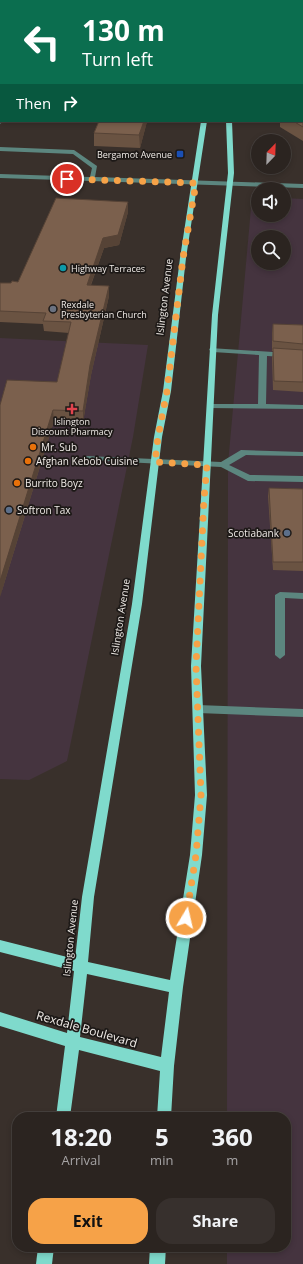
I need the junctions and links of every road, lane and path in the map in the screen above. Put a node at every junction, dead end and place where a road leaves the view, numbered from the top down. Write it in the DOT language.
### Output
graph roads {
  1 [pos="204,122"];
  2 [pos="229,122"];
  3 [pos="0,149"];
  4 [pos="0,176"];
  5 [pos="92,180"];
  6 [pos="196,183"];
  7 [pos="230,184"];
  8 [pos="303,186"];
  9 [pos="213,350"];
  10 [pos="263,354"];
  11 [pos="303,356"];
  12 [pos="210,406"];
  13 [pos="262,407"];
  14 [pos="303,407"];
  15 [pos="303,454"];
  16 [pos="86,458"];
  17 [pos="155,462"];
  18 [pos="207,465"];
  19 [pos="223,466"];
  20 [pos="303,480"];
  21 [pos="303,596"];
  22 [pos="280,654"];
  23 [pos="198,709"];
  24 [pos="303,712"];
  25 [pos="0,946"];
  26 [pos="81,967"];
  27 [pos="176,987"];
  28 [pos="0,1019"];
  29 [pos="73,1042"];
  30 [pos="167,1066"];
  31 [pos="65,1112"];
  32 [pos="164,1112"];
  33 [pos="45,1252"];
  34 [pos="158,1252"];
  35 [pos="44,1264"];
  36 [pos="157,1264"];
  1 -- 6 [label="main road, Islington Avenue"];
  2 -- 7 [label="main road"];
  3 -- 5 [label="street"];
  4 -- 5 [label="street"];
  5 -- 6 [label="street"];
  6 -- 7 [label="street"];
  6 -- 17 [label="main road, Islington Avenue"];
  7 -- 8 [label="street"];
  7 -- 9 [label="main road"];
  9 -- 10 [label="street"];
  9 -- 12 [label="main road"];
  10 -- 11 [label="street"];
  10 -- 13 [label="street"];
  12 -- 13 [label="street"];
  12 -- 18 [label="main road"];
  13 -- 14 [label="street"];
  15 -- 19 [label="street"];
  16 -- 17 [label="street"];
  17 -- 18 [label="street"];
  17 -- 26 [label="main road, Islington Avenue"];
  18 -- 19 [label="street"];
  18 -- 23 [label="main road"];
  19 -- 20 [label="street"];
  21 -- 22 [label="street"];
  23 -- 24 [label="street"];
  23 -- 27 [label="main road"];
  25 -- 26 [label="main road"];
  26 -- 27 [label="main road"];
  26 -- 29 [label="main road, Islington Avenue"];
  27 -- 30 [label="main road"];
  28 -- 29 [label="main road, Rexdale Boulevard"];
  29 -- 30 [label="main road, Rexdale Boulevard"];
  29 -- 31 [label="main road, Islington Avenue"];
  30 -- 32 [label="main road"];
  33 -- 35 [label="main road"];
  34 -- 36 [label="main road"];
}
